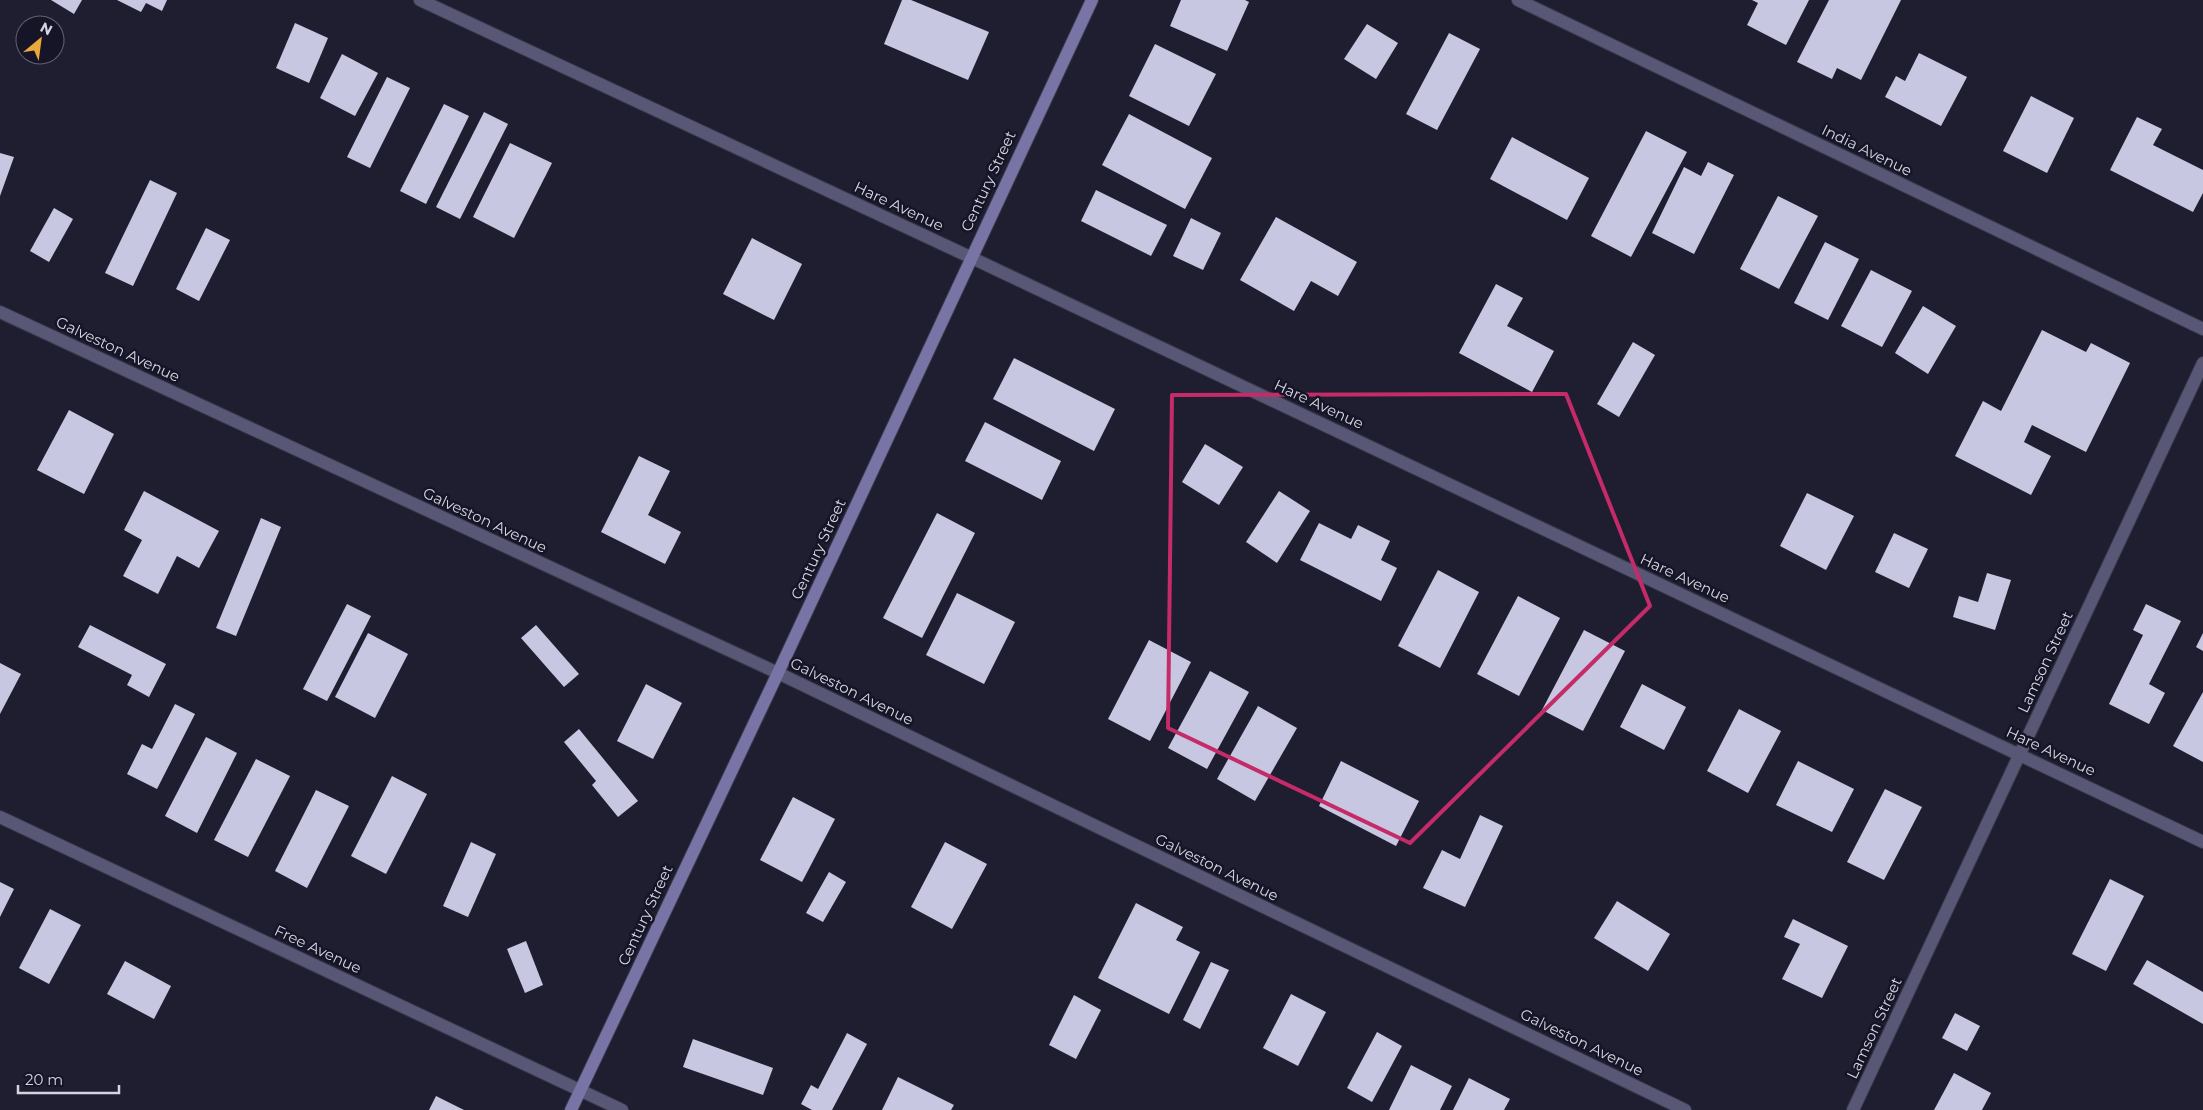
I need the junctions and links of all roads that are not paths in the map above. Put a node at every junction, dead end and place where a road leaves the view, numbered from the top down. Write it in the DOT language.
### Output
graph roads {
  1 [pos="420,0"];
  2 [pos="1092,0"];
  3 [pos="1518,0"];
  4 [pos="970,257"];
  5 [pos="0,312"];
  6 [pos="2203,329"];
  7 [pos="2203,363"];
  8 [pos="778,674"];
  9 [pos="2020,754"];
  10 [pos="0,817"];
  11 [pos="2203,842"];
  12 [pos="580,1090"];
  13 [pos="571,1110"];
  14 [pos="622,1110"];
  15 [pos="1685,1110"];
  16 [pos="1853,1110"];
  1 -- 4 [label="street, Hare Avenue"];
  2 -- 4 [label="street, Century Street"];
  3 -- 6 [label="street, India Avenue"];
  4 -- 8 [label="street, Century Street"];
  4 -- 9 [label="street, Hare Avenue"];
  5 -- 8 [label="street, Galveston Avenue"];
  7 -- 9 [label="street, Lamson Street"];
  8 -- 12 [label="street, Century Street"];
  8 -- 15 [label="street, Galveston Avenue"];
  9 -- 11 [label="street, Hare Avenue"];
  9 -- 16 [label="street, Lamson Street"];
  10 -- 12 [label="street, Free Avenue"];
  12 -- 13 [label="street, Century Street"];
  12 -- 14 [label="street, Free Avenue"];
}
